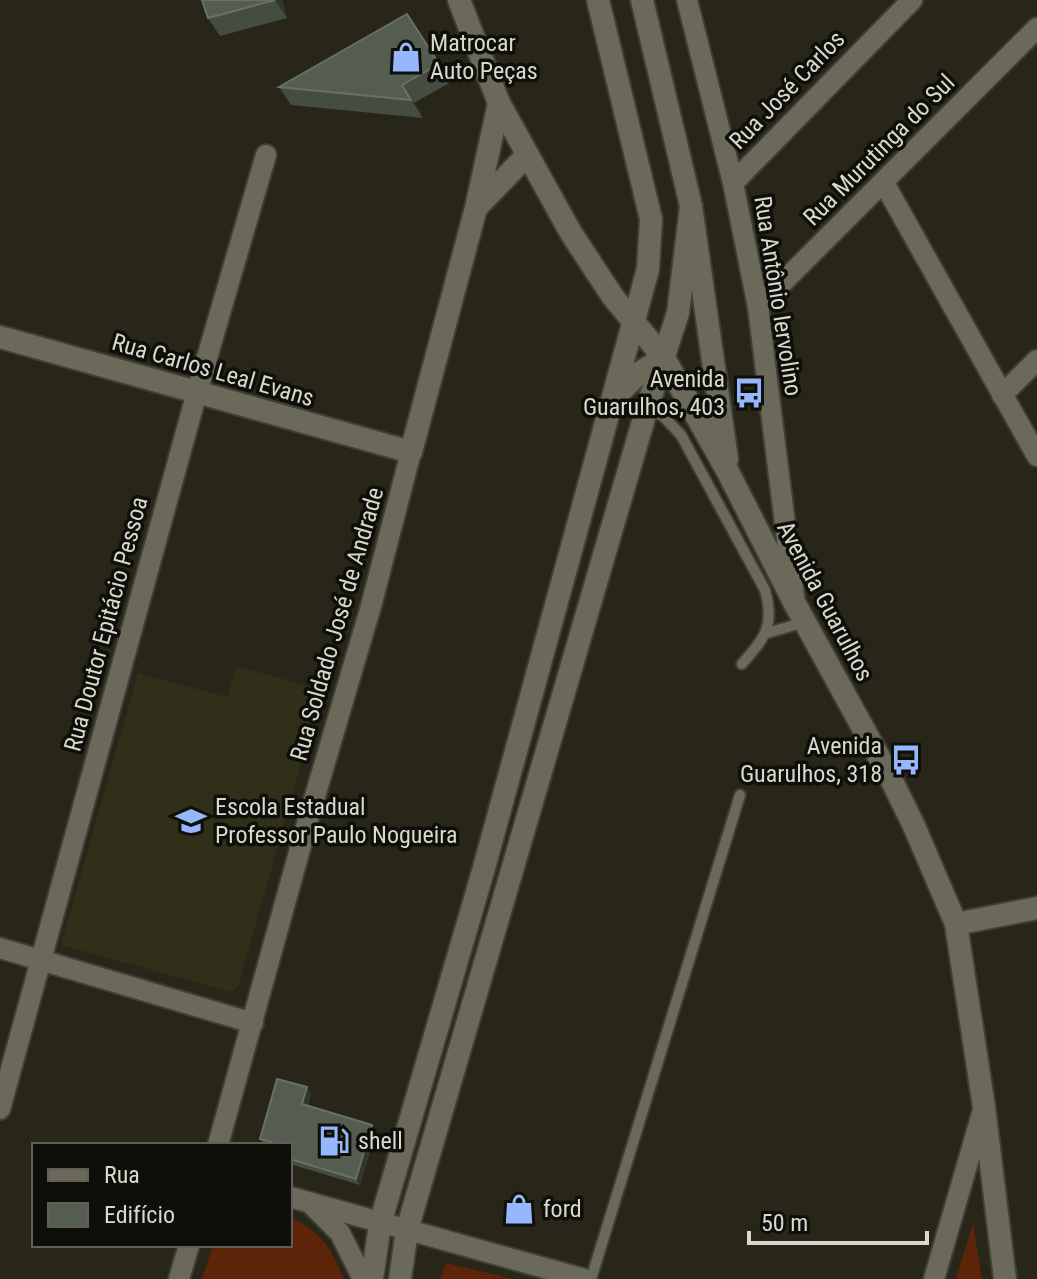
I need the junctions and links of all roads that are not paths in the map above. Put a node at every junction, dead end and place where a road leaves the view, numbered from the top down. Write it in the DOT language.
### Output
graph roads {
  1 [pos="459,0"];
  2 [pos="598,0"];
  3 [pos="642,0"];
  4 [pos="687,0"];
  5 [pos="912,0"];
  6 [pos="1037,28"];
  7 [pos="499,103"];
  8 [pos="266,155"];
  9 [pos="527,155"];
  10 [pos="733,183"];
  11 [pos="884,183"];
  12 [pos="691,206"];
  13 [pos="476,208"];
  14 [pos="758,307"];
  15 [pos="632,322"];
  16 [pos="0,337"];
  17 [pos="664,358"];
  18 [pos="1037,360"];
  19 [pos="197,392"];
  20 [pos="1002,395"];
  21 [pos="611,402"];
  22 [pos="647,408"];
  23 [pos="411,452"];
  24 [pos="1037,456"];
  25 [pos="728,472"];
  26 [pos="800,613"];
  27 [pos="767,633"];
  28 [pos="742,664"];
  29 [pos="740,795"];
  30 [pos="1037,908"];
  31 [pos="956,924"];
  32 [pos="0,948"];
  33 [pos="41,961"];
  34 [pos="253,1023"];
  35 [pos="984,1107"];
  36 [pos="0,1109"];
  37 [pos="219,1143"];
  38 [pos="299,1199"];
  39 [pos="380,1224"];
  40 [pos="407,1230"];
  41 [pos="188,1247"];
  42 [pos="179,1279"];
  43 [pos="363,1279"];
  44 [pos="372,1279"];
  45 [pos="400,1279"];
  46 [pos="584,1279"];
  47 [pos="591,1279"];
  48 [pos="934,1279"];
  49 [pos="1005,1279"];
  1 -- 7 [label="main road, Avenida Guarulhos"];
  2 -- 15 [label="main road"];
  3 -- 12 [label="main road"];
  4 -- 10 [label="street, Rua Antônio Iervolino"];
  5 -- 10 [label="street, Rua José Carlos"];
  6 -- 11 [label="street, Rua Murutinga do Sul"];
  7 -- 9 [label="main road, Avenida Guarulhos"];
  7 -- 13 [label="main road, Rua Soldado José de Andrade"];
  8 -- 19 [label="street, Rua Doutor Epitácio Pessoa"];
  9 -- 13 [label="main road, Rua Soldado José de Andrade"];
  9 -- 15 [label="main road, Avenida Guarulhos"];
  10 -- 14 [label="street, Rua Antônio Iervolino"];
  11 -- 14 [label="street, Rua Murutinga do Sul"];
  11 -- 20 [label="street"];
  12 -- 17 [label="main road"];
  12 -- 25 [label="main road"];
  13 -- 23 [label="main road, Rua Soldado José de Andrade"];
  14 -- 26 [label="street, Rua Antônio Iervolino"];
  15 -- 17 [label="main road, Avenida Guarulhos"];
  15 -- 21 [label="main road"];
  16 -- 19 [label="main road, Rua Carlos Leal Evans"];
  17 -- 21 [label="main road"];
  17 -- 22 [label="main road"];
  17 -- 25 [label="main road, Avenida Guarulhos"];
  18 -- 20 [label="street"];
  19 -- 23 [label="main road, Rua Carlos Leal Evans"];
  19 -- 33 [label="street, Rua Doutor Epitácio Pessoa"];
  20 -- 24 [label="street"];
  21 -- 39 [label="main road"];
  22 -- 27 [label="lane"];
  22 -- 40 [label="main road"];
  23 -- 34 [label="street, Rua Soldado José de Andrade"];
  25 -- 26 [label="main road, Avenida Guarulhos"];
  26 -- 27 [label="lane"];
  26 -- 31 [label="main road, Avenida Guarulhos"];
  27 -- 28 [label="lane"];
  29 -- 47 [label="lane"];
  30 -- 31 [label="main road"];
  31 -- 35 [label="main road, Avenida Guarulhos"];
  32 -- 33 [label="street"];
  33 -- 34 [label="street"];
  33 -- 36 [label="street, Rua Doutor Epitácio Pessoa"];
  34 -- 37 [label="street, Rua Soldado José de Andrade"];
  35 -- 48 [label="street"];
  35 -- 49 [label="main road, Avenida Guarulhos"];
  38 -- 39 [label="street"];
  38 -- 43 [label="street"];
  39 -- 40 [label="street"];
  39 -- 44 [label="main road"];
  40 -- 45 [label="main road"];
  40 -- 46 [label="street"];
  41 -- 42 [label="street"];
}
